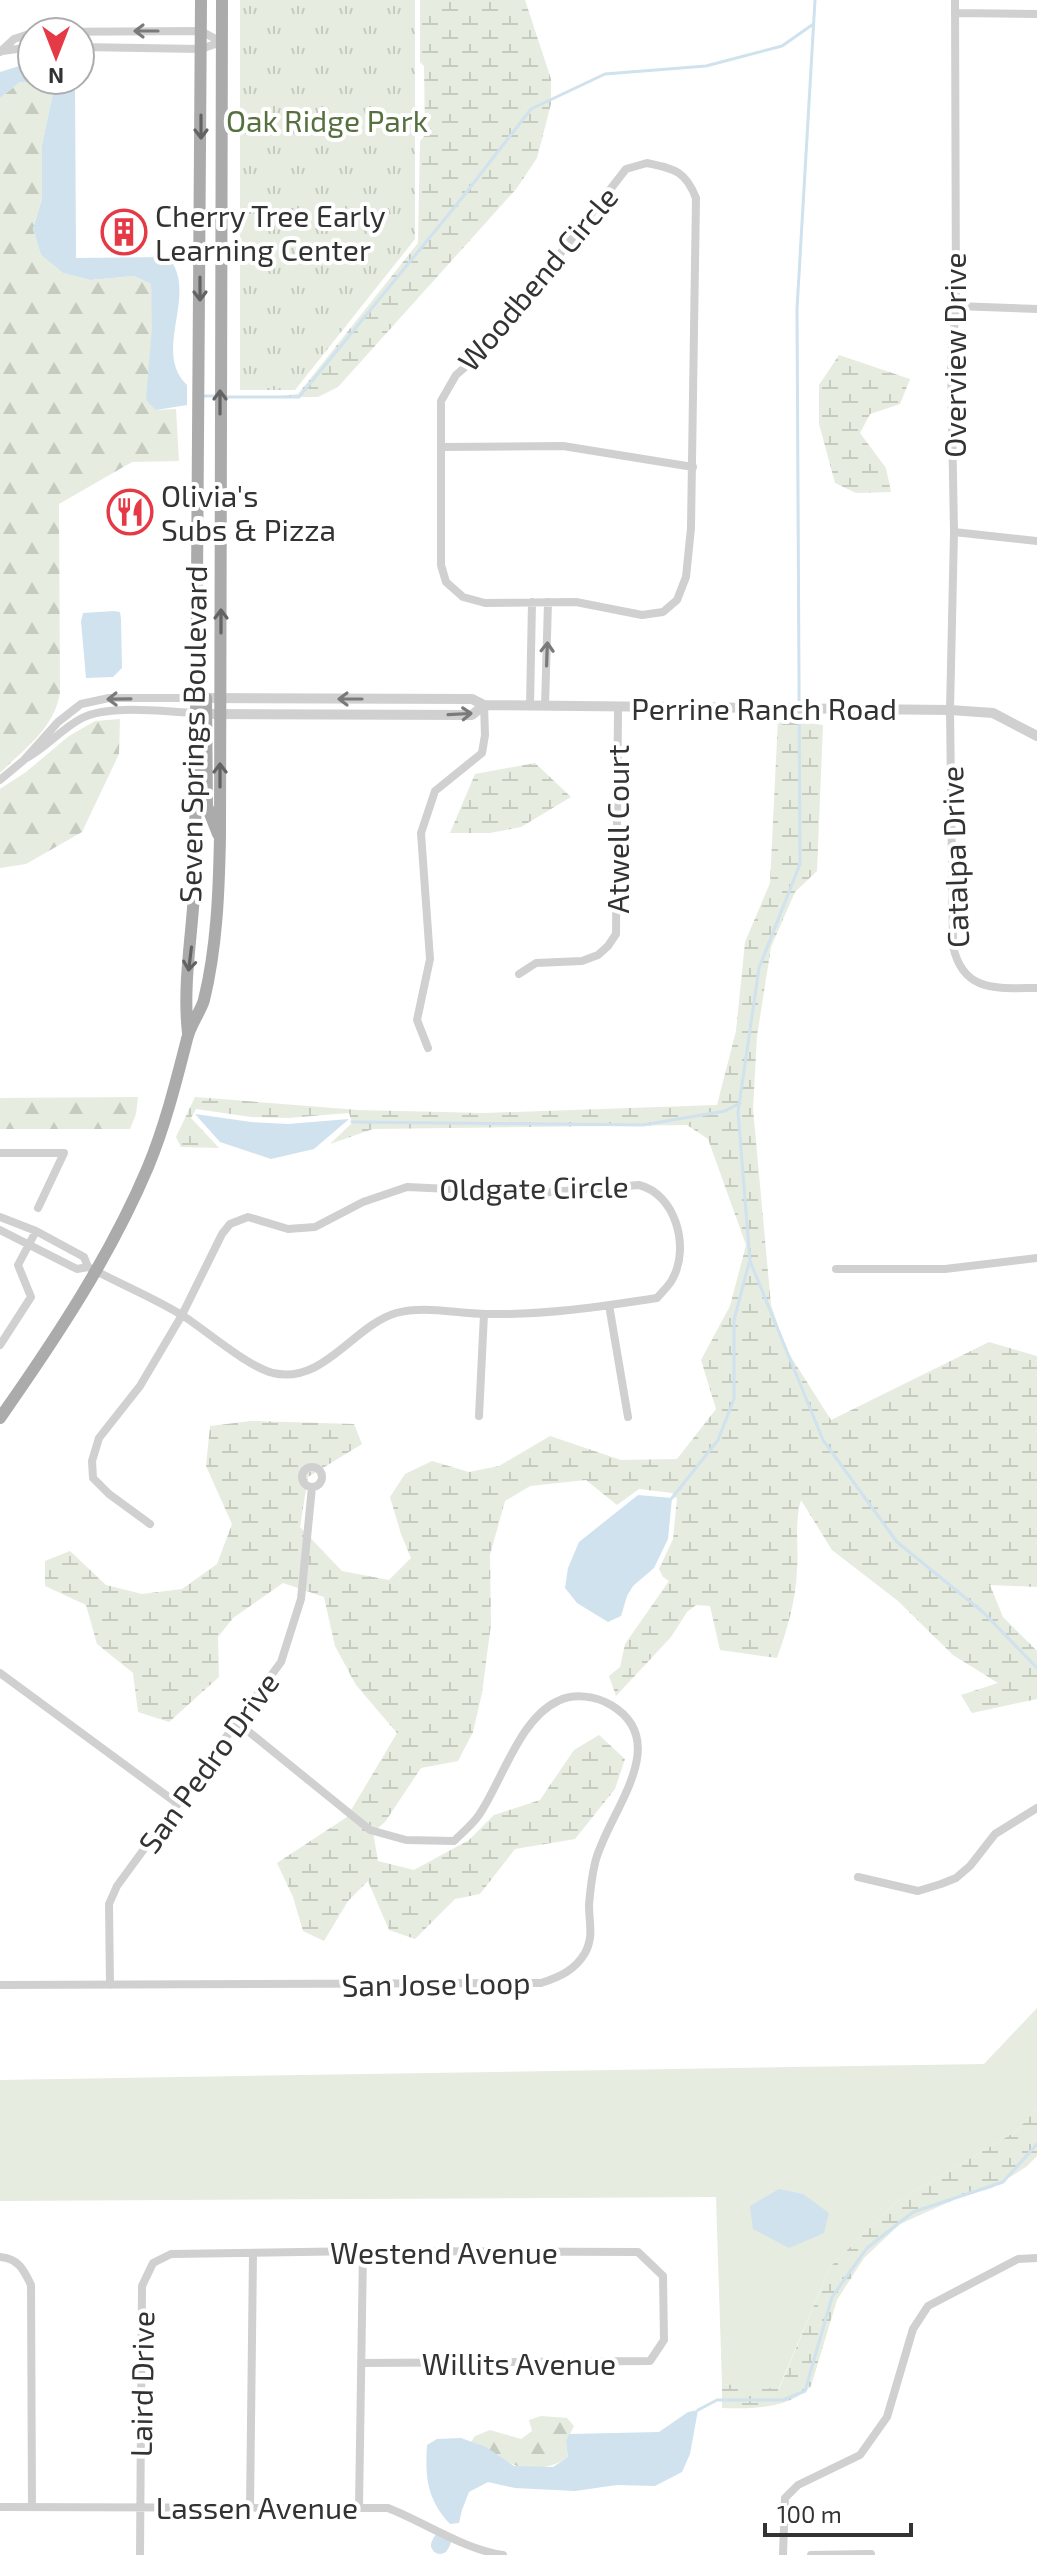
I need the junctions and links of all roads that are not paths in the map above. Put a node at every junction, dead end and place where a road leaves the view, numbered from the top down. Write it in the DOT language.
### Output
graph roads {
  1 [pos="201,0"];
  2 [pos="222,0"];
  3 [pos="955,0"];
  4 [pos="955,13"];
  5 [pos="1037,14"];
  6 [pos="201,31"];
  7 [pos="96,32"];
  8 [pos="16,38"];
  9 [pos="221,42"];
  10 [pos="96,47"];
  11 [pos="201,49"];
  12 [pos="1,52"];
  13 [pos="956,306"];
  14 [pos="1037,309"];
  15 [pos="200,417"];
  16 [pos="442,447"];
  17 [pos="220,458"];
  18 [pos="693,467"];
  19 [pos="954,532"];
  20 [pos="1037,541"];
  21 [pos="532,602"];
  22 [pos="548,602"];
  23 [pos="202,698"];
  24 [pos="221,699"];
  25 [pos="484,705"];
  26 [pos="530,706"];
  27 [pos="545,706"];
  28 [pos="618,707"];
  29 [pos="950,710"];
  30 [pos="208,713"];
  31 [pos="1037,736"];
  32 [pos="24,760"];
  33 [pos="0,780"];
  34 [pos="519,974"];
  35 [pos="1037,988"];
  36 [pos="188,1033"];
  37 [pos="428,1048"];
  38 [pos="0,1153"];
  39 [pos="38,1208"];
  40 [pos="0,1217"];
  41 [pos="0,1230"];
  42 [pos="36,1231"];
  43 [pos="29,1245"];
  44 [pos="1037,1258"];
  45 [pos="92,1269"];
  46 [pos="836,1269"];
  47 [pos="609,1305"];
  48 [pos="484,1314"];
  49 [pos="182,1315"];
  50 [pos="0,1345"];
  51 [pos="479,1416"];
  52 [pos="628,1417"];
  53 [pos="0,1418"];
  54 [pos="312,1487"];
  55 [pos="150,1524"];
  56 [pos="0,1673"];
  57 [pos="238,1723"];
  58 [pos="178,1804"];
  59 [pos="1037,1808"];
  60 [pos="858,1877"];
  61 [pos="0,1985"];
  62 [pos="110,1985"];
  63 [pos="363,2251"];
  64 [pos="253,2253"];
  65 [pos="0,2257"];
  66 [pos="1037,2258"];
  67 [pos="153,2263"];
  68 [pos="664,2340"];
  69 [pos="362,2363"];
  70 [pos="0,2507"];
  71 [pos="32,2507"];
  72 [pos="140,2507"];
  73 [pos="359,2507"];
  74 [pos="250,2508"];
  75 [pos="871,2554"];
  76 [pos="140,2555"];
  77 [pos="503,2555"];
  78 [pos="783,2555"];
  79 [pos="811,2555"];
  1 -- 6 [label="main road, Seven Springs Boulevard"];
  2 -- 9 [label="main road, Seven Springs Boulevard"];
  3 -- 4 [label="street, Overview Drive"];
  4 -- 5 [label="street"];
  4 -- 13 [label="street, Overview Drive"];
  6 -- 7 [label="street, one-way"];
  6 -- 9 [label="street"];
  6 -- 11 [label="main road, Seven Springs Boulevard"];
  8 -- 12 [label="street"];
  9 -- 11 [label="street"];
  17 -- 9 [label="main road, Seven Springs Boulevard, one-way"];
  10 -- 11 [label="street"];
  11 -- 15 [label="main road, Seven Springs Boulevard, one-way"];
  13 -- 14 [label="street"];
  13 -- 19 [label="street, Overview Drive"];
  15 -- 17 [label="main road"];
  15 -- 23 [label="main road, Seven Springs Boulevard"];
  16 -- 18 [label="street"];
  16 -- 18 [label="street, Woodbend Circle"];
  16 -- 21 [label="street, Woodbend Circle"];
  24 -- 17 [label="main road, Seven Springs Boulevard, one-way"];
  18 -- 22 [label="street, Woodbend Circle"];
  19 -- 20 [label="street"];
  19 -- 29 [label="street, Overview Drive"];
  21 -- 22 [label="street, Woodbend Circle"];
  21 -- 26 [label="street"];
  27 -- 22 [label="street, one-way"];
  23 -- 24 [label="street, Perrine Ranch Road"];
  23 -- 30 [label="main road, Seven Springs Boulevard"];
  23 -- 32 [label="street, Perrine Ranch Road, one-way"];
  25 -- 24 [label="street, Perrine Ranch Road, one-way"];
  24 -- 30 [label="main road, Seven Springs Boulevard"];
  25 -- 26 [label="street, Perrine Ranch Road"];
  30 -- 25 [label="street, Perrine Ranch Road, one-way"];
  25 -- 37 [label="street"];
  26 -- 27 [label="street, Perrine Ranch Road"];
  27 -- 28 [label="street, Perrine Ranch Road"];
  28 -- 29 [label="street, Perrine Ranch Road"];
  28 -- 34 [label="street, Atwell Court"];
  29 -- 31 [label="street, Perrine Ranch Road"];
  29 -- 35 [label="street, Catalpa Drive"];
  30 -- 32 [label="street, Perrine Ranch Road"];
  30 -- 36 [label="main road, Seven Springs Boulevard, one-way"];
  36 -- 30 [label="main road, Seven Springs Boulevard, one-way"];
  32 -- 33 [label="street, Perrine Ranch Road"];
  36 -- 45 [label="main road, Seven Springs Boulevard"];
  38 -- 39 [label="street"];
  40 -- 42 [label="street"];
  41 -- 43 [label="street"];
  42 -- 43 [label="street"];
  42 -- 45 [label="street"];
  43 -- 45 [label="street"];
  43 -- 50 [label="street"];
  44 -- 46 [label="street"];
  45 -- 49 [label="street, Oldgate Circle"];
  45 -- 53 [label="main road, Seven Springs Boulevard"];
  47 -- 48 [label="street, Oldgate Circle"];
  47 -- 49 [label="street, Oldgate Circle"];
  47 -- 52 [label="street"];
  48 -- 49 [label="street, Oldgate Circle"];
  48 -- 51 [label="street"];
  49 -- 55 [label="street"];
  54 -- 57 [label="street, San Pedro Drive"];
  56 -- 58 [label="street"];
  57 -- 58 [label="street, San Pedro Drive"];
  57 -- 62 [label="street, San Jose Loop"];
  58 -- 62 [label="street, San Pedro Drive"];
  59 -- 60 [label="street"];
  61 -- 62 [label="street, San Jose Loop"];
  63 -- 64 [label="street, Westend Avenue"];
  63 -- 68 [label="street, Westend Avenue"];
  63 -- 69 [label="street"];
  64 -- 67 [label="street, Westend Avenue"];
  64 -- 74 [label="street"];
  65 -- 71 [label="street"];
  66 -- 78 [label="street"];
  67 -- 72 [label="street, Laird Drive"];
  68 -- 69 [label="street, Willits Avenue"];
  69 -- 73 [label="street"];
  70 -- 71 [label="street, Lassen Avenue"];
  71 -- 72 [label="street, Lassen Avenue"];
  72 -- 74 [label="street, Lassen Avenue"];
  72 -- 76 [label="street, Laird Drive"];
  73 -- 74 [label="street, Lassen Avenue"];
  73 -- 77 [label="street, Lassen Avenue"];
  75 -- 79 [label="street"];
}
